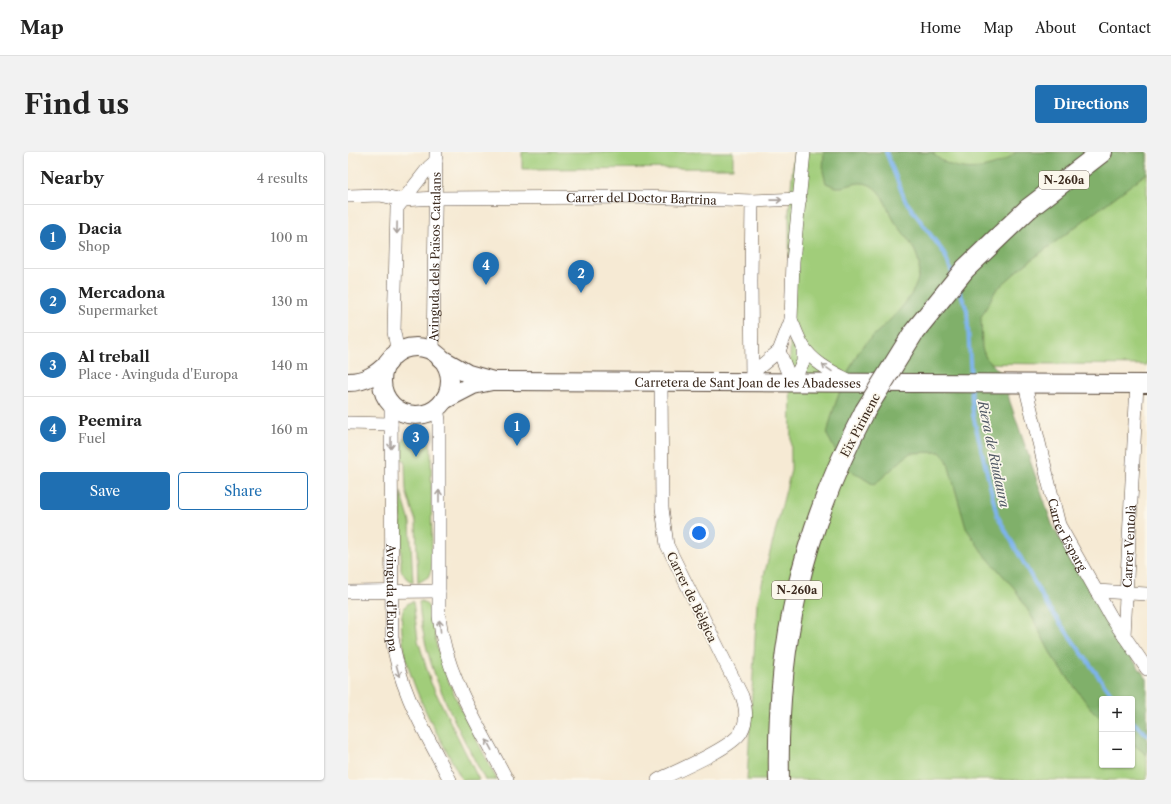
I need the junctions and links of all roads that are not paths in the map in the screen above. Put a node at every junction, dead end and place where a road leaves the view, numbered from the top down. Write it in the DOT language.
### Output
graph roads {
  1 [pos="804,152"];
  2 [pos="1102,152"];
  3 [pos="436,157"];
  4 [pos="348,196"];
  5 [pos="436,198"];
  6 [pos="403,200"];
  7 [pos="752,200"];
  8 [pos="800,200"];
  9 [pos="791,320"];
  10 [pos="803,346"];
  11 [pos="779,351"];
  12 [pos="436,355"];
  13 [pos="393,357"];
  14 [pos="493,381"];
  15 [pos="352,382"];
  16 [pos="661,383"];
  17 [pos="752,383"];
  18 [pos="792,383"];
  19 [pos="856,384"];
  20 [pos="1142,384"];
  21 [pos="1025,385"];
  22 [pos="389,401"];
  23 [pos="440,404"];
  24 [pos="348,424"];
  25 [pos="392,424"];
  26 [pos="1096,591"];
  27 [pos="348,592"];
  28 [pos="391,592"];
  29 [pos="439,592"];
  30 [pos="1126,593"];
  31 [pos="1147,594"];
  32 [pos="1124,636"];
  33 [pos="1147,669"];
  34 [pos="450,780"];
  35 [pos="507,780"];
  36 [pos="658,780"];
  37 [pos="779,780"];
  1 -- 8 [label="street"];
  2 -- 37 [label="main road, Eix Pirinenc / N-260a, bridge"];
  3 -- 5 [label="street, Avinguda dels Països Catalans"];
  3 -- 6 [label="street, Avinguda dels Països Catalans"];
  4 -- 6 [label="street, Carrer del Doctor Bartrina"];
  5 -- 6 [label="street, Carrer del Doctor Bartrina"];
  5 -- 7 [label="street, Carrer del Doctor Bartrina"];
  5 -- 12 [label="street, Avinguda dels Països Catalans"];
  6 -- 13 [label="street, Avinguda dels Països Catalans, one-way"];
  7 -- 8 [label="street, Carrer del Doctor Bartrina, one-way"];
  7 -- 17 [label="street"];
  8 -- 9 [label="street"];
  9 -- 10 [label="street"];
  9 -- 11 [label="street"];
  10 -- 18 [label="street"];
  19 -- 10 [label="street, one-way"];
  11 -- 17 [label="street"];
  11 -- 18 [label="street"];
  12 -- 13 [label="main road"];
  12 -- 14 [label="main road, Carretera de Sant Joan de les Abadesses"];
  12 -- 23 [label="main road"];
  13 -- 15 [label="main road"];
  13 -- 22 [label="main road"];
  14 -- 16 [label="main road, Carretera de Sant Joan de les Abadesses"];
  14 -- 23 [label="main road, Carretera de Sant Joan de les Abadesses"];
  15 -- 22 [label="main road"];
  16 -- 17 [label="main road, Carretera de Sant Joan de les Abadesses"];
  16 -- 36 [label="street, Carrer de Bèlgica"];
  17 -- 18 [label="main road, Carretera de Sant Joan de les Abadesses"];
  18 -- 19 [label="main road, Carretera de Sant Joan de les Abadesses"];
  19 -- 21 [label="main road, Carretera de Sant Joan de les Abadesses"];
  20 -- 21 [label="main road, Carretera de Sant Joan de les Abadesses"];
  20 -- 30 [label="street, Carrer Ventolà"];
  21 -- 26 [label="street, Carrer Esparg"];
  22 -- 23 [label="main road"];
  22 -- 25 [label="street, Avinguda d'Europa"];
  29 -- 23 [label="street, one-way"];
  24 -- 25 [label="street"];
  25 -- 28 [label="street, Avinguda d'Europa, one-way"];
  26 -- 30 [label="street"];
  26 -- 32 [label="street, Carrer Esparg"];
  27 -- 28 [label="street"];
  28 -- 29 [label="street"];
  28 -- 34 [label="street, Avinguda d'Europa, one-way"];
  35 -- 29 [label="street, one-way"];
  30 -- 31 [label="street"];
  30 -- 32 [label="street, Carrer Ventolà"];
  32 -- 33 [label="street, Carrer Esparg"];
}
